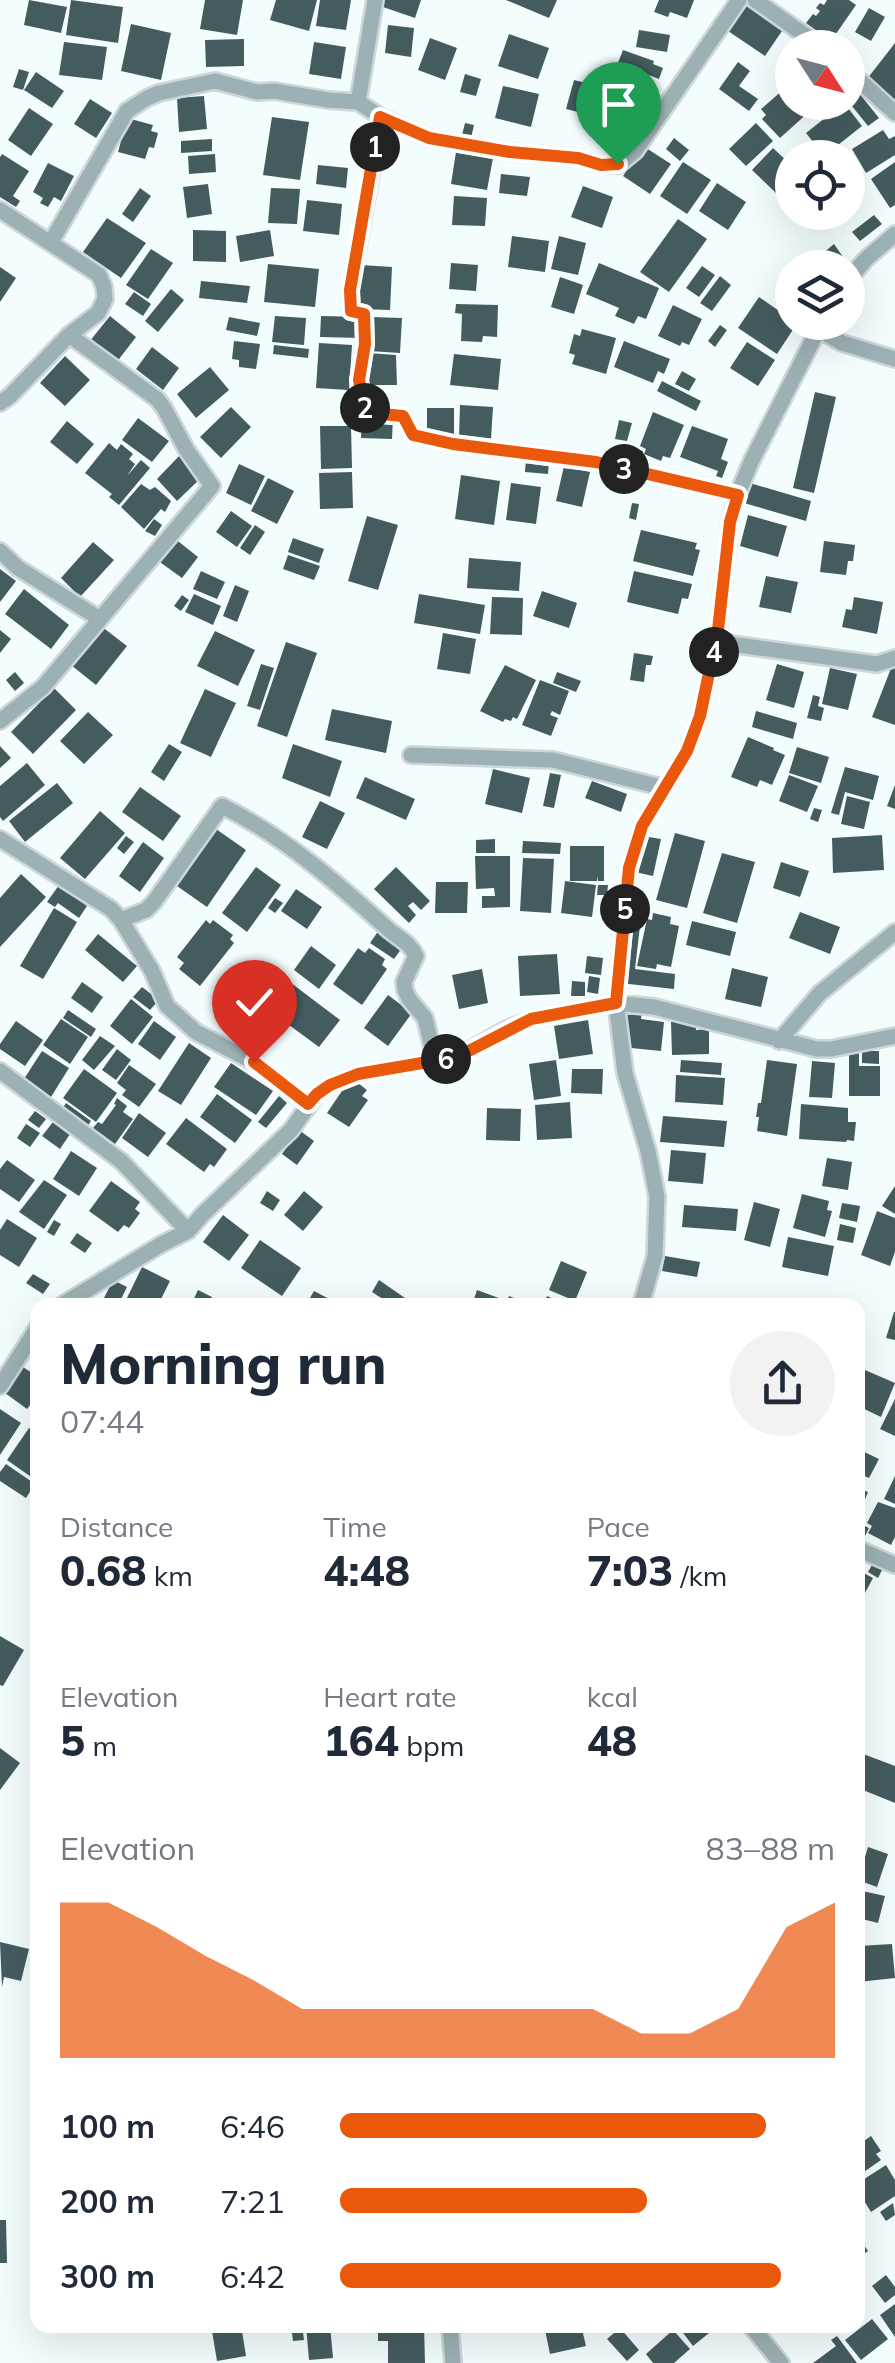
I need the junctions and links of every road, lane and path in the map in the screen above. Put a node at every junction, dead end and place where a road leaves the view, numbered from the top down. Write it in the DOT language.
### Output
graph roads {
  1 [pos="375,0"];
  2 [pos="739,0"];
  3 [pos="754,0"];
  4 [pos="796,30"];
  5 [pos="865,86"];
  6 [pos="358,102"];
  7 [pos="895,113"];
  8 [pos="380,117"];
  9 [pos="0,210"];
  10 [pos="895,234"];
  11 [pos="51,242"];
  12 [pos="865,260"];
  13 [pos="69,335"];
  14 [pos="813,340"];
  15 [pos="838,340"];
  16 [pos="895,359"];
  17 [pos="0,403"];
  18 [pos="738,495"];
  19 [pos="0,550"];
  20 [pos="100,618"];
  21 [pos="716,642"];
  22 [pos="895,658"];
  23 [pos="0,721"];
  24 [pos="411,755"];
  25 [pos="665,788"];
  26 [pos="0,839"];
  27 [pos="122,920"];
  28 [pos="895,932"];
  29 [pos="616,1003"];
  30 [pos="895,1036"];
  31 [pos="780,1040"];
  32 [pos="434,1060"];
  33 [pos="0,1071"];
  34 [pos="308,1104"];
  35 [pos="188,1232"];
  36 [pos="78,1298"];
  37 [pos="643,1298"];
  38 [pos="30,1339"];
  39 [pos="0,1386"];
  40 [pos="865,1552"];
  41 [pos="895,1564"];
  42 [pos="451,2333"];
  43 [pos="757,2333"];
  44 [pos="453,2363"];
  45 [pos="781,2363"];
  1 -- 6 [label="street"];
  2 -- 8 [label="street"];
  3 -- 4 [label="street"];
  5 -- 7 [label="street"];
  6 -- 8 [label="street"];
  6 -- 11 [label="street"];
  8 -- 18 [label="street"];
  9 -- 11 [label="street"];
  10 -- 12 [label="street"];
  11 -- 13 [label="street"];
  13 -- 17 [label="street"];
  13 -- 20 [label="street"];
  14 -- 18 [label="street"];
  15 -- 16 [label="street"];
  18 -- 21 [label="street"];
  19 -- 20 [label="street"];
  20 -- 23 [label="street"];
  21 -- 22 [label="street"];
  21 -- 25 [label="street"];
  24 -- 25 [label="street"];
  25 -- 29 [label="street"];
  26 -- 27 [label="street"];
  27 -- 32 [label="street"];
  27 -- 34 [label="street"];
  28 -- 31 [label="street"];
  29 -- 31 [label="street"];
  29 -- 32 [label="street"];
  29 -- 37 [label="street"];
  30 -- 31 [label="street"];
  32 -- 34 [label="street"];
  33 -- 35 [label="street"];
  34 -- 35 [label="street"];
  35 -- 36 [label="street"];
  38 -- 39 [label="street"];
  40 -- 41 [label="street"];
  42 -- 44 [label="street"];
  43 -- 45 [label="street"];
}
